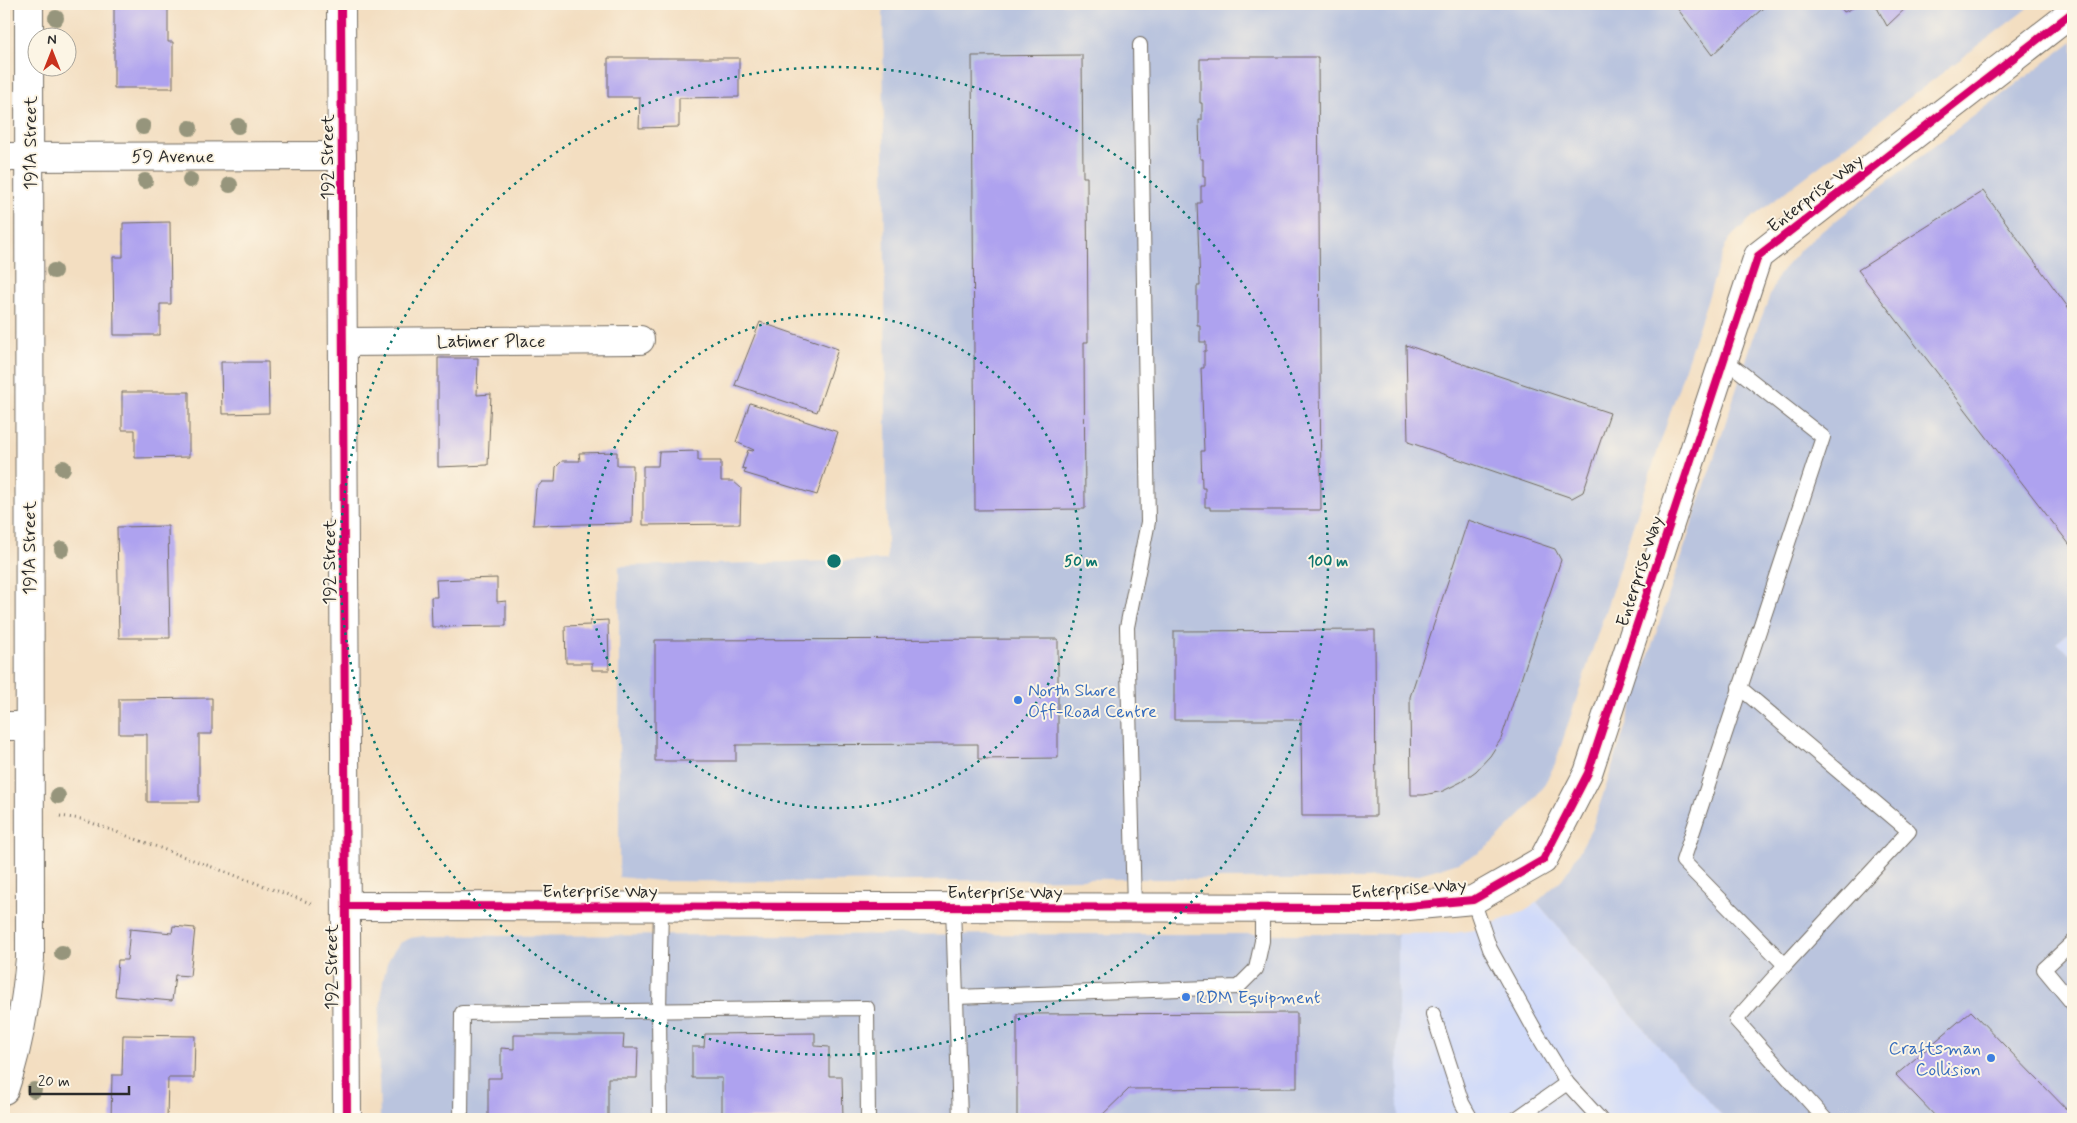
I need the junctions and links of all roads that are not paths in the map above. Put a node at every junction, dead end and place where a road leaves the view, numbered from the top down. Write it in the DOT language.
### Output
graph roads {
  1 [pos="29,4"];
  2 [pos="341,4"];
  3 [pos="2073,12"];
  4 [pos="1140,45"];
  5 [pos="342,156"];
  6 [pos="17,157"];
  7 [pos="640,340"];
  8 [pos="343,342"];
  9 [pos="1724,359"];
  10 [pos="1739,687"];
  11 [pos="16,726"];
  12 [pos="1473,900"];
  13 [pos="346,906"];
  14 [pos="661,906"];
  15 [pos="953,907"];
  16 [pos="1134,908"];
  17 [pos="1262,908"];
  18 [pos="2073,942"];
  19 [pos="1785,965"];
  20 [pos="956,997"];
  21 [pos="2073,1004"];
  22 [pos="659,1010"];
  23 [pos="1434,1014"];
  24 [pos="1567,1082"];
  25 [pos="4,1090"];
  26 [pos="347,1119"];
  27 [pos="461,1119"];
  28 [pos="660,1119"];
  29 [pos="868,1119"];
  30 [pos="960,1119"];
  31 [pos="1471,1119"];
  32 [pos="1516,1119"];
  33 [pos="1600,1119"];
  34 [pos="1824,1119"];
  1 -- 6 [label="street, 191A Street"];
  2 -- 5 [label="street, 192 Street"];
  3 -- 9 [label="street, Enterprise Way"];
  4 -- 16 [label="lane"];
  5 -- 6 [label="street, 59 Avenue"];
  5 -- 8 [label="street, 192 Street"];
  6 -- 11 [label="street, 191A Street"];
  7 -- 8 [label="street, Latimer Place"];
  8 -- 13 [label="street, 192 Street"];
  9 -- 10 [label="lane"];
  9 -- 12 [label="street, Enterprise Way"];
  10 -- 19 [label="lane"];
  10 -- 19 [label="lane"];
  11 -- 25 [label="street, 191A Street"];
  12 -- 17 [label="street, Enterprise Way"];
  12 -- 24 [label="lane"];
  13 -- 14 [label="street, Enterprise Way"];
  13 -- 26 [label="street, 192 Street"];
  14 -- 15 [label="street, Enterprise Way"];
  14 -- 22 [label="lane"];
  15 -- 16 [label="street, Enterprise Way"];
  15 -- 20 [label="lane"];
  16 -- 17 [label="street, Enterprise Way"];
  17 -- 20 [label="lane"];
  18 -- 21 [label="lane"];
  19 -- 34 [label="lane"];
  20 -- 30 [label="lane"];
  22 -- 27 [label="lane"];
  22 -- 28 [label="lane"];
  22 -- 29 [label="lane"];
  23 -- 31 [label="lane"];
  24 -- 32 [label="lane"];
  24 -- 33 [label="lane"];
}
